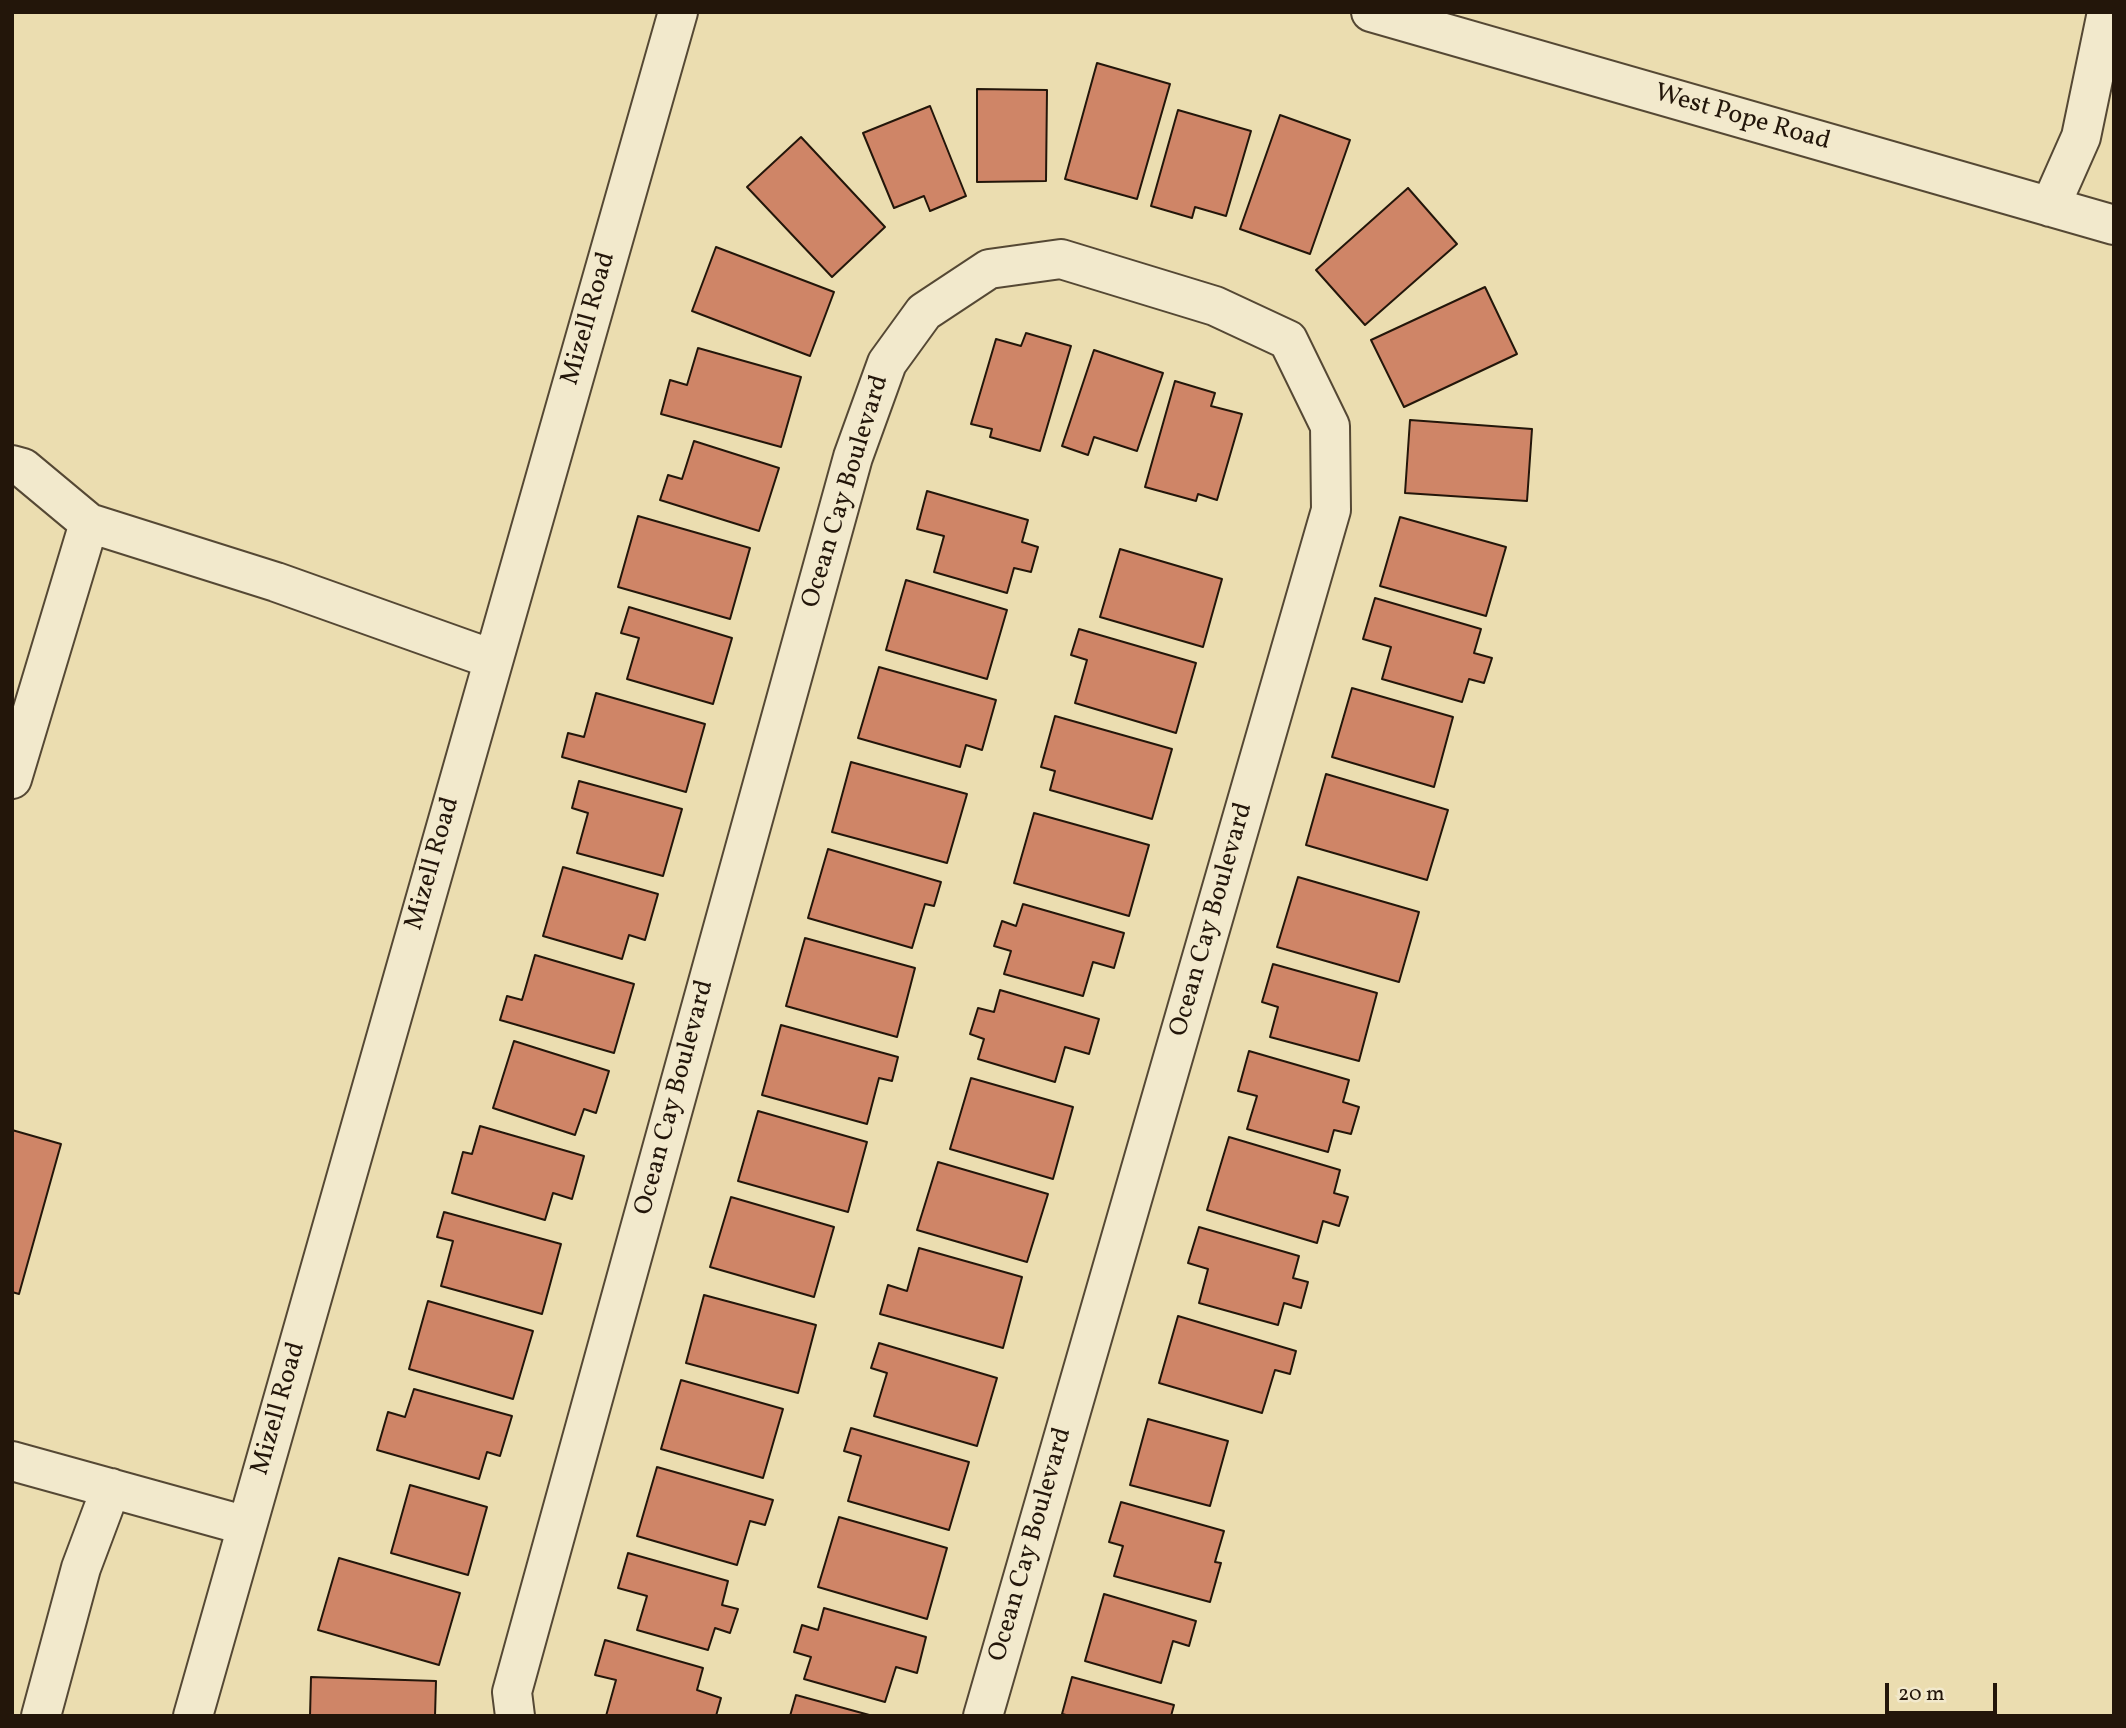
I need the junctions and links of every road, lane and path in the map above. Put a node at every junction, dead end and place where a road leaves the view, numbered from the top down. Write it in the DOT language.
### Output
graph roads {
  1 [pos="678,12"];
  2 [pos="1371,12"];
  3 [pos="2107,12"];
  4 [pos="2050,207"];
  5 [pos="2114,225"];
  6 [pos="12,465"];
  7 [pos="89,523"];
  8 [pos="492,659"];
  9 [pos="12,779"];
  10 [pos="12,1461"];
  11 [pos="111,1488"];
  12 [pos="247,1526"];
  13 [pos="41,1716"];
  14 [pos="192,1716"];
  15 [pos="515,1716"];
  16 [pos="983,1716"];
  1 -- 8 [label="street, Mizell Road"];
  2 -- 4 [label="street, West Pope Road"];
  3 -- 4 [label="street"];
  4 -- 5 [label="street, West Pope Road"];
  6 -- 7 [label="street"];
  7 -- 8 [label="street"];
  7 -- 9 [label="street"];
  8 -- 12 [label="street, Mizell Road"];
  10 -- 11 [label="street"];
  11 -- 12 [label="street"];
  11 -- 13 [label="street"];
  12 -- 14 [label="street, Mizell Road"];
  15 -- 16 [label="street, Ocean Cay Boulevard"];
}
